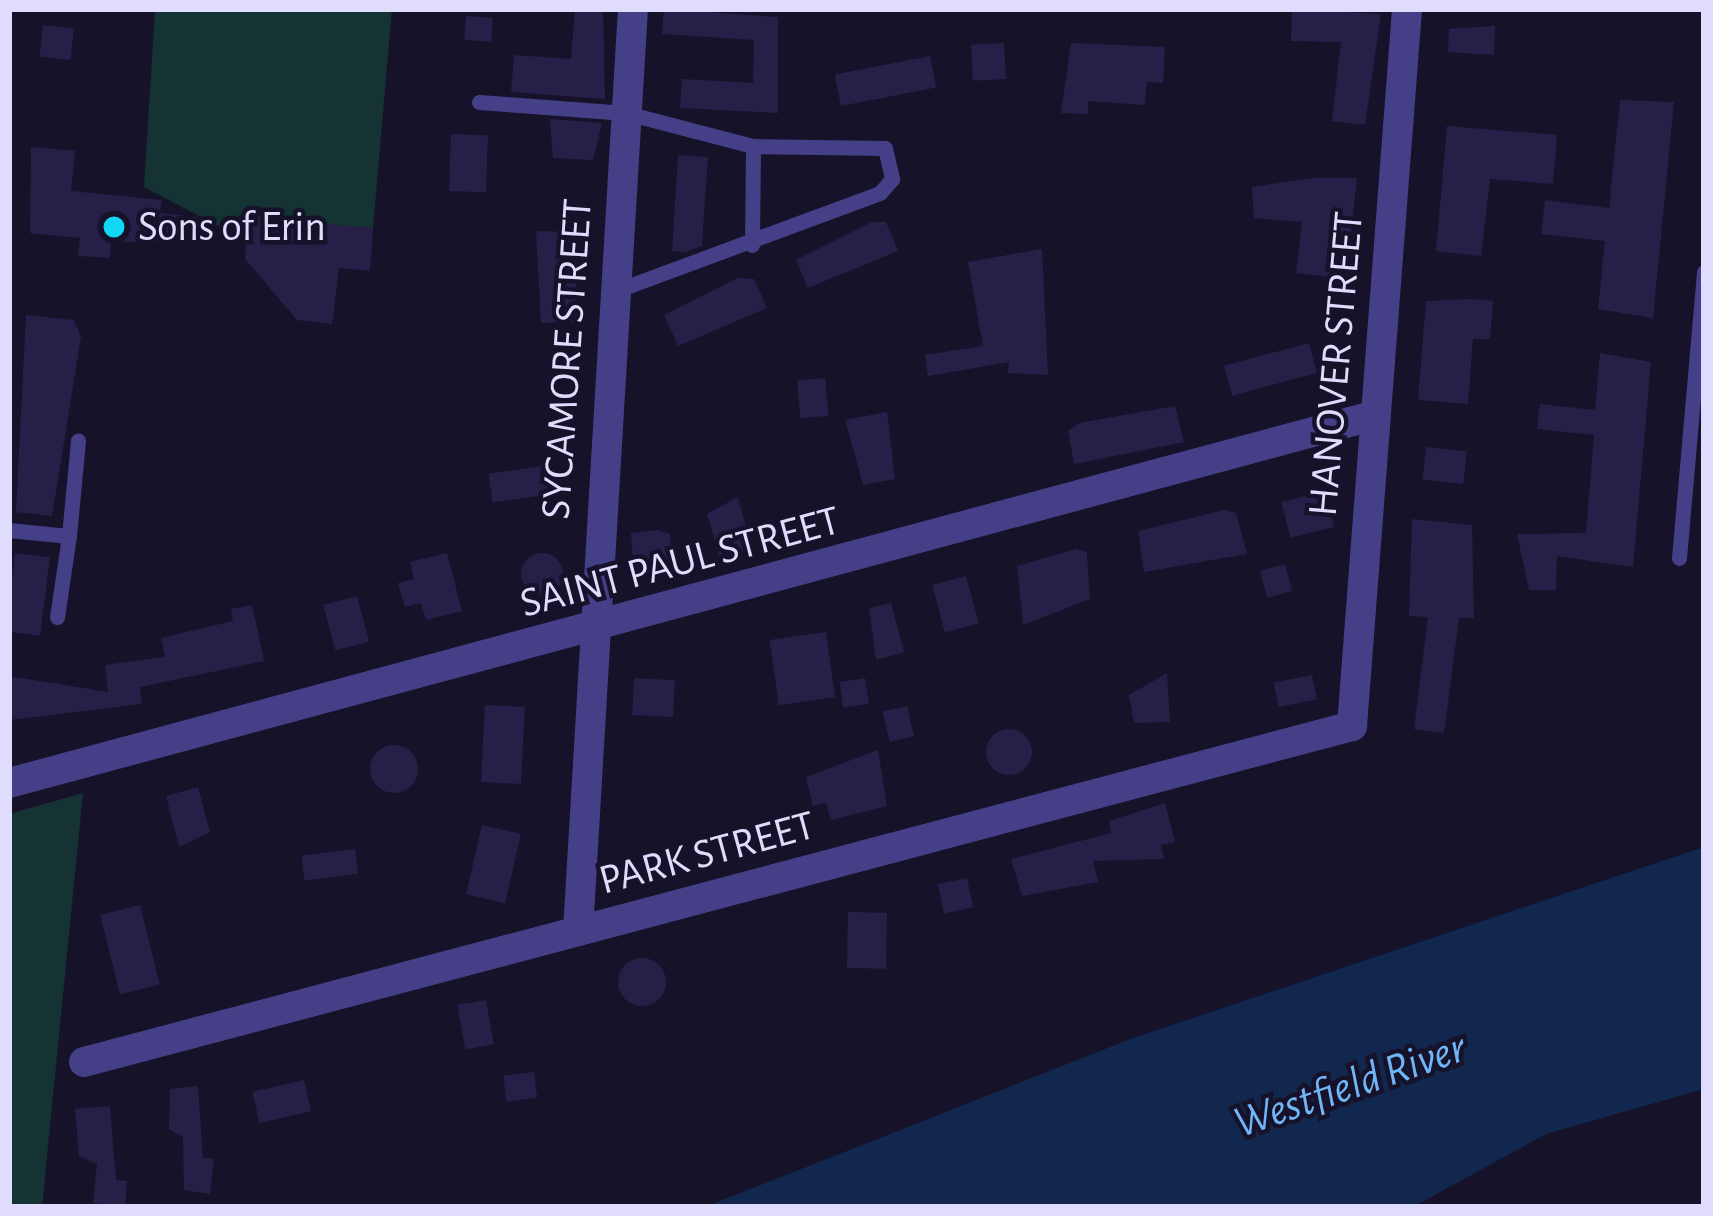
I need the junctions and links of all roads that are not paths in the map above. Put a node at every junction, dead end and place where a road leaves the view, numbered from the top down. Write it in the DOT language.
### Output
graph roads {
  1 [pos="633,9"];
  2 [pos="1407,9"];
  3 [pos="479,102"];
  4 [pos="626,112"];
  5 [pos="753,146"];
  6 [pos="752,245"];
  7 [pos="1704,272"];
  8 [pos="615,291"];
  9 [pos="1372,416"];
  10 [pos="1696,433"];
  11 [pos="78,440"];
  12 [pos="9,530"];
  13 [pos="69,536"];
  14 [pos="1679,558"];
  15 [pos="57,617"];
  16 [pos="590,630"];
  17 [pos="1352,726"];
  18 [pos="9,783"];
  19 [pos="578,931"];
  20 [pos="84,1062"];
  1 -- 4 [label="street, SYCAMORE STREET"];
  2 -- 9 [label="street, HANOVER STREET"];
  3 -- 4 [label="lane"];
  4 -- 5 [label="lane"];
  4 -- 8 [label="street, SYCAMORE STREET"];
  5 -- 6 [label="lane"];
  5 -- 6 [label="lane"];
  6 -- 8 [label="lane"];
  7 -- 10 [label="lane"];
  8 -- 16 [label="street, SYCAMORE STREET"];
  9 -- 16 [label="street, SAINT PAUL STREET"];
  9 -- 17 [label="street, HANOVER STREET"];
  10 -- 14 [label="lane"];
  11 -- 13 [label="lane"];
  12 -- 13 [label="lane"];
  13 -- 15 [label="lane"];
  16 -- 18 [label="street, SAINT PAUL STREET"];
  16 -- 19 [label="street, SYCAMORE STREET"];
  17 -- 19 [label="street, PARK STREET"];
  19 -- 20 [label="street, PARK STREET"];
}
